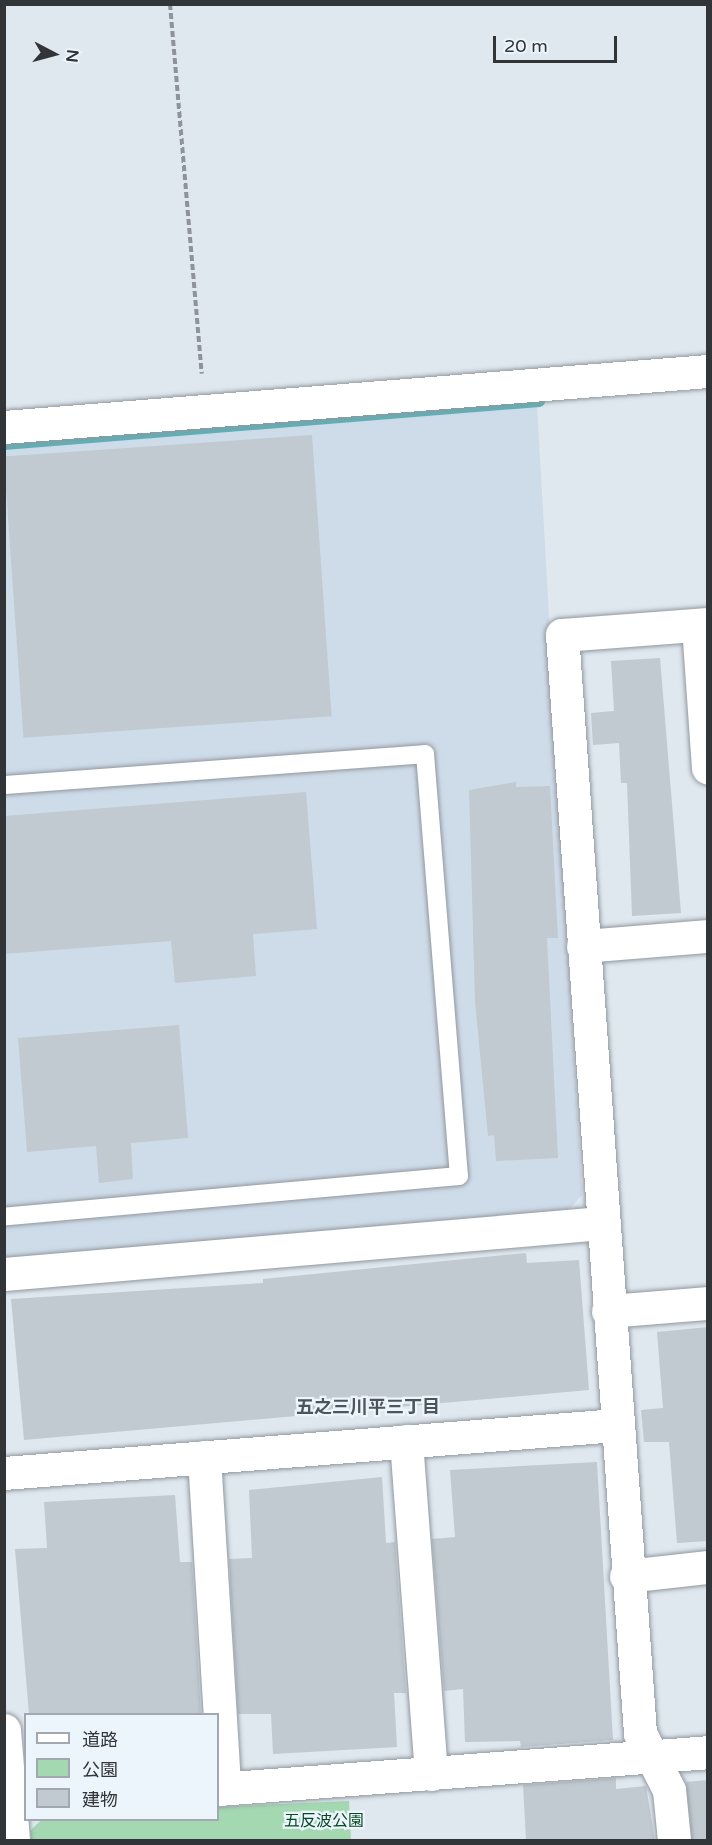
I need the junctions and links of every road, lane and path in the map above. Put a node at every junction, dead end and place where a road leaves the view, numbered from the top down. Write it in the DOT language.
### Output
graph roads {
  1 [pos="170,4"];
  2 [pos="708,371"];
  3 [pos="206,411"];
  4 [pos="4,427"];
  5 [pos="703,624"];
  6 [pos="708,768"];
  7 [pos="4,785"];
  8 [pos="708,936"];
  9 [pos="583,946"];
  10 [pos="4,1217"];
  11 [pos="602,1223"];
  12 [pos="4,1274"];
  13 [pos="708,1303"];
  14 [pos="608,1311"];
  15 [pos="616,1425"];
  16 [pos="406,1442"];
  17 [pos="204,1457"];
  18 [pos="4,1473"];
  19 [pos="708,1567"];
  20 [pos="626,1576"];
  21 [pos="217,1713"];
  22 [pos="4,1730"];
  23 [pos="219,1749"];
  24 [pos="708,1752"];
  25 [pos="652,1759"];
  26 [pos="431,1774"];
  27 [pos="221,1788"];
  28 [pos="14,1802"];
  29 [pos="13,1840"];
  30 [pos="674,1840"];
  1 -- 3 [label="path"];
  2 -- 3 [label="street"];
  3 -- 4 [label="street"];
  5 -- 6 [label="street"];
  5 -- 9 [label="street"];
  7 -- 10 [label="lane"];
  8 -- 9 [label="street"];
  9 -- 11 [label="street"];
  11 -- 12 [label="street"];
  11 -- 14 [label="street"];
  13 -- 14 [label="street"];
  14 -- 15 [label="street"];
  15 -- 16 [label="street"];
  15 -- 20 [label="street"];
  16 -- 17 [label="street"];
  16 -- 26 [label="street"];
  17 -- 18 [label="street"];
  17 -- 21 [label="street"];
  19 -- 20 [label="street"];
  20 -- 25 [label="street"];
  22 -- 28 [label="street"];
  23 -- 27 [label="street"];
  24 -- 25 [label="street"];
  25 -- 26 [label="street"];
  25 -- 30 [label="street"];
  26 -- 27 [label="street"];
  28 -- 29 [label="street"];
}
